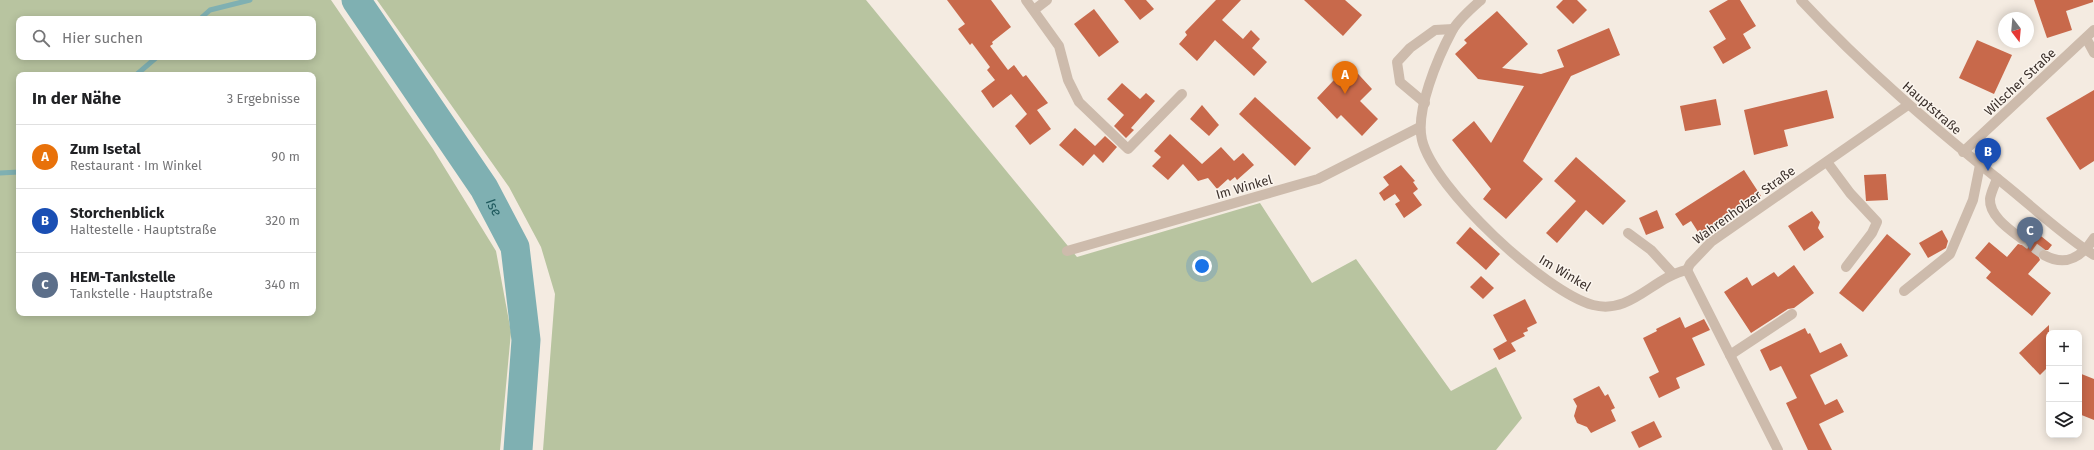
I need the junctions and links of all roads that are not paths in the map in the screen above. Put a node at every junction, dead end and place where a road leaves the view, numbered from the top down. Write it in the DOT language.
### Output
graph roads {
  1 [pos="1026,0"];
  2 [pos="1047,0"];
  3 [pos="1801,0"];
  4 [pos="1478,1"];
  5 [pos="1034,10"];
  6 [pos="1453,29"];
  7 [pos="2094,30"];
  8 [pos="2086,38"];
  9 [pos="2094,53"];
  10 [pos="1182,94"];
  11 [pos="1425,103"];
  12 [pos="1908,105"];
  13 [pos="1420,127"];
  14 [pos="1963,152"];
  15 [pos="1827,162"];
  16 [pos="1980,165"];
  17 [pos="1997,178"];
  18 [pos="1628,233"];
  19 [pos="2094,238"];
  20 [pos="2022,239"];
  21 [pos="1067,252"];
  22 [pos="2090,253"];
  23 [pos="2044,255"];
  24 [pos="1846,267"];
  25 [pos="1687,270"];
  26 [pos="1673,274"];
  27 [pos="1904,291"];
  28 [pos="1792,314"];
  29 [pos="1730,355"];
  30 [pos="1778,450"];
  1 -- 5 [label="street"];
  2 -- 5 [label="street"];
  3 -- 12 [label="street, Hauptstraße"];
  4 -- 6 [label="street, Im Winkel"];
  5 -- 10 [label="street"];
  6 -- 11 [label="street, Im Winkel"];
  6 -- 11 [label="street"];
  7 -- 8 [label="street, Wilscher Straße"];
  8 -- 9 [label="street"];
  8 -- 14 [label="street, Wilscher Straße"];
  11 -- 13 [label="street, Im Winkel"];
  12 -- 14 [label="street, Hauptstraße"];
  12 -- 15 [label="street, Wahrenholzer Straße"];
  13 -- 21 [label="street, Im Winkel"];
  13 -- 26 [label="street, Im Winkel"];
  14 -- 16 [label="street, Hauptstraße"];
  15 -- 24 [label="street"];
  15 -- 25 [label="street, Wahrenholzer Straße"];
  16 -- 17 [label="street, Hauptstraße"];
  16 -- 27 [label="street"];
  17 -- 20 [label="street"];
  17 -- 22 [label="street, Hauptstraße"];
  18 -- 26 [label="street"];
  19 -- 22 [label="street"];
  22 -- 23 [label="street"];
  25 -- 26 [label="street, Im Winkel"];
  25 -- 29 [label="street"];
  28 -- 29 [label="street"];
  29 -- 30 [label="street"];
}
